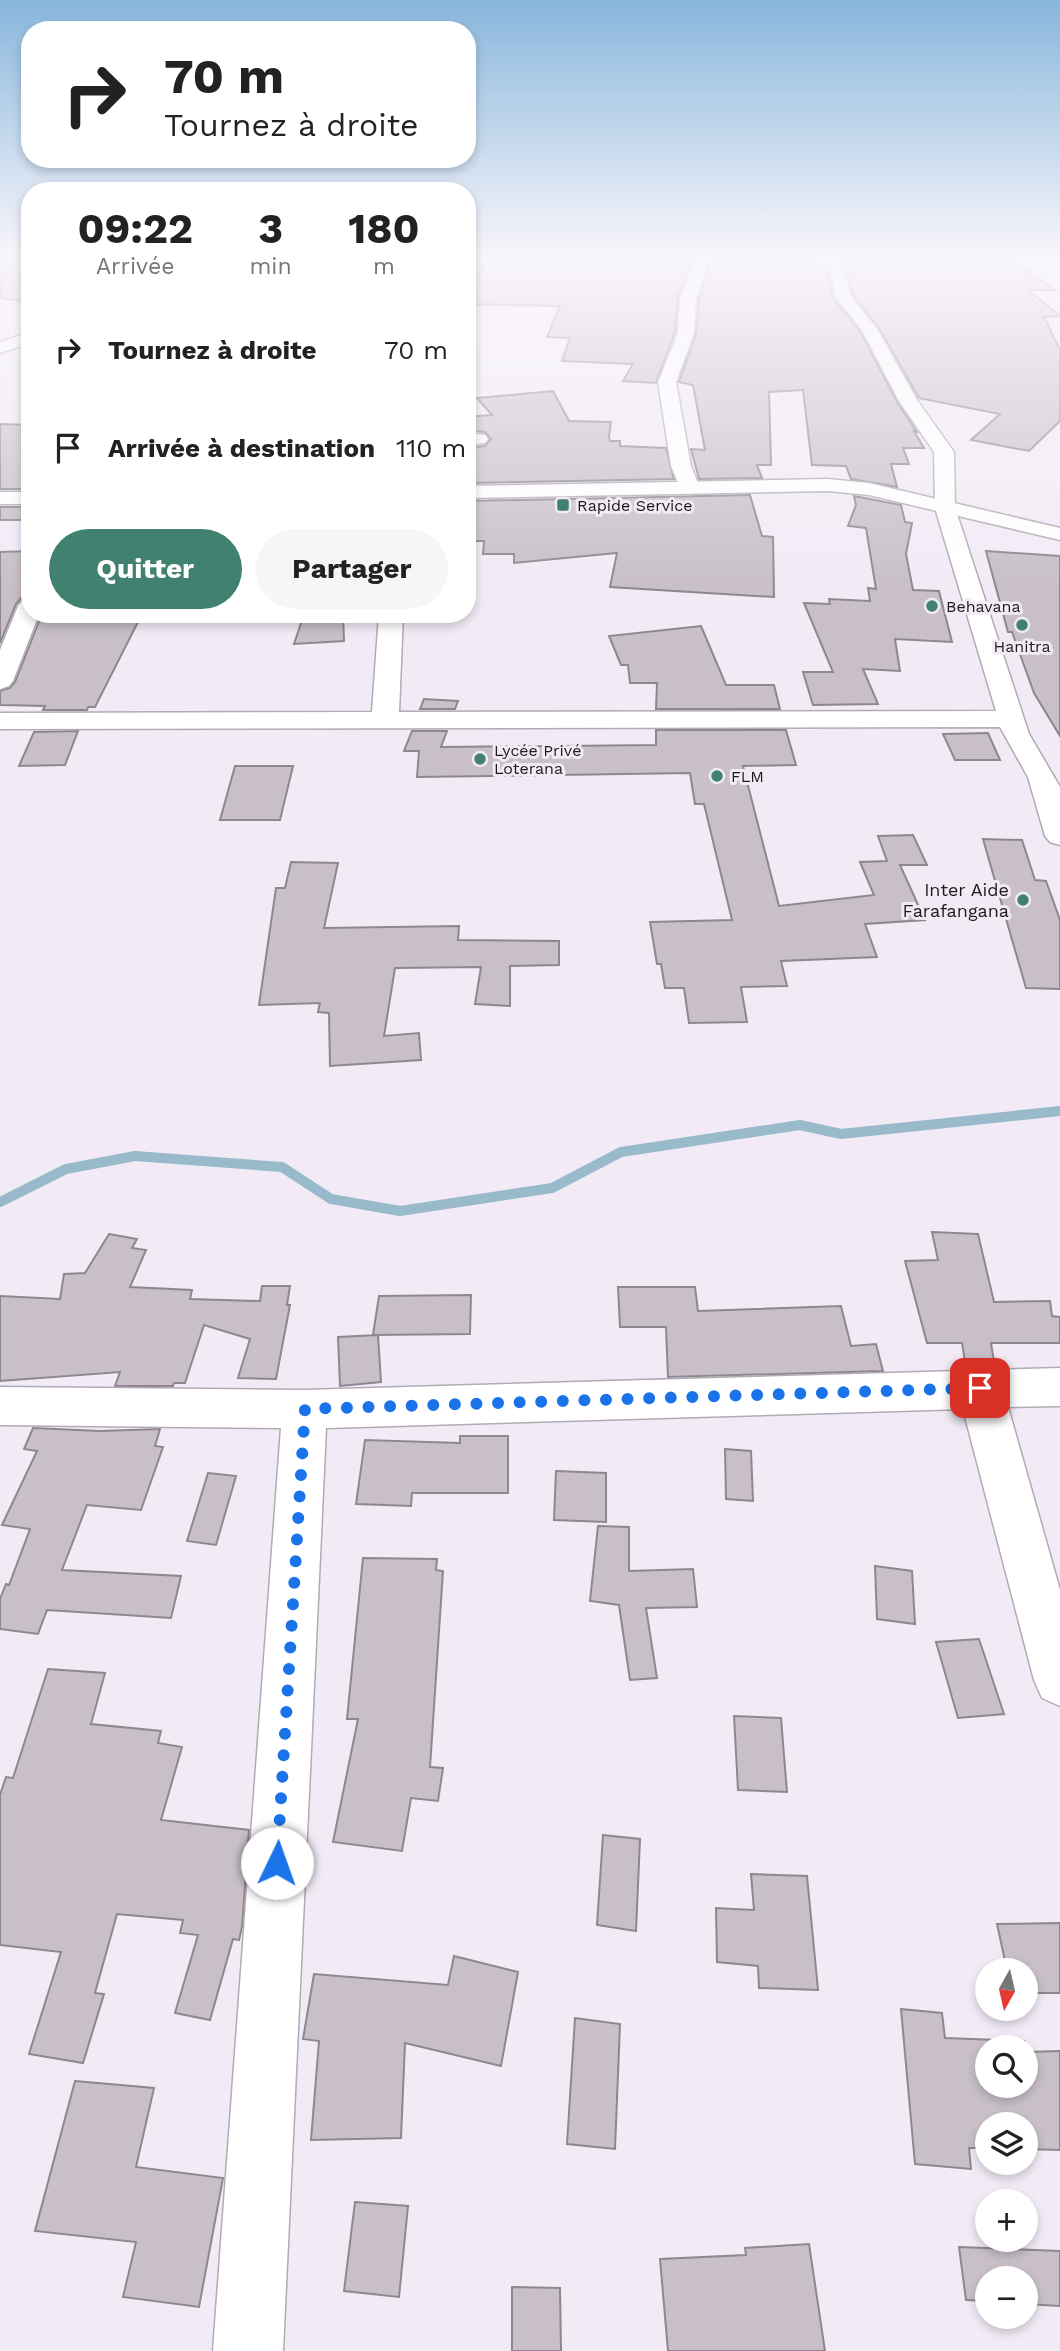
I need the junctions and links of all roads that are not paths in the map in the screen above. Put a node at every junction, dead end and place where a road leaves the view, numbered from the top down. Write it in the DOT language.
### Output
graph roads {
  1 [pos="673,366"];
  2 [pos="889,366"];
  3 [pos="690,488"];
  4 [pos="476,492"];
  5 [pos="0,498"];
  6 [pos="21,498"];
  7 [pos="945,508"];
  8 [pos="1060,534"];
  9 [pos="23,623"];
  10 [pos="391,623"];
  11 [pos="0,681"];
  12 [pos="386,719"];
  13 [pos="1011,719"];
  14 [pos="0,721"];
  15 [pos="1060,836"];
  16 [pos="1060,1387"];
  17 [pos="980,1388"];
  18 [pos="0,1406"];
  19 [pos="305,1409"];
  20 [pos="1060,1681"];
  21 [pos="248,2351"];
  1 -- 3 [label="street"];
  2 -- 7 [label="street"];
  3 -- 4 [label="street"];
  3 -- 7 [label="street"];
  5 -- 6 [label="street"];
  7 -- 8 [label="street"];
  7 -- 13 [label="street"];
  9 -- 11 [label="street"];
  10 -- 12 [label="street"];
  12 -- 13 [label="street"];
  12 -- 14 [label="street"];
  13 -- 15 [label="street"];
  16 -- 17 [label="street"];
  17 -- 19 [label="street"];
  17 -- 20 [label="street"];
  18 -- 19 [label="street"];
  19 -- 21 [label="street"];
}
